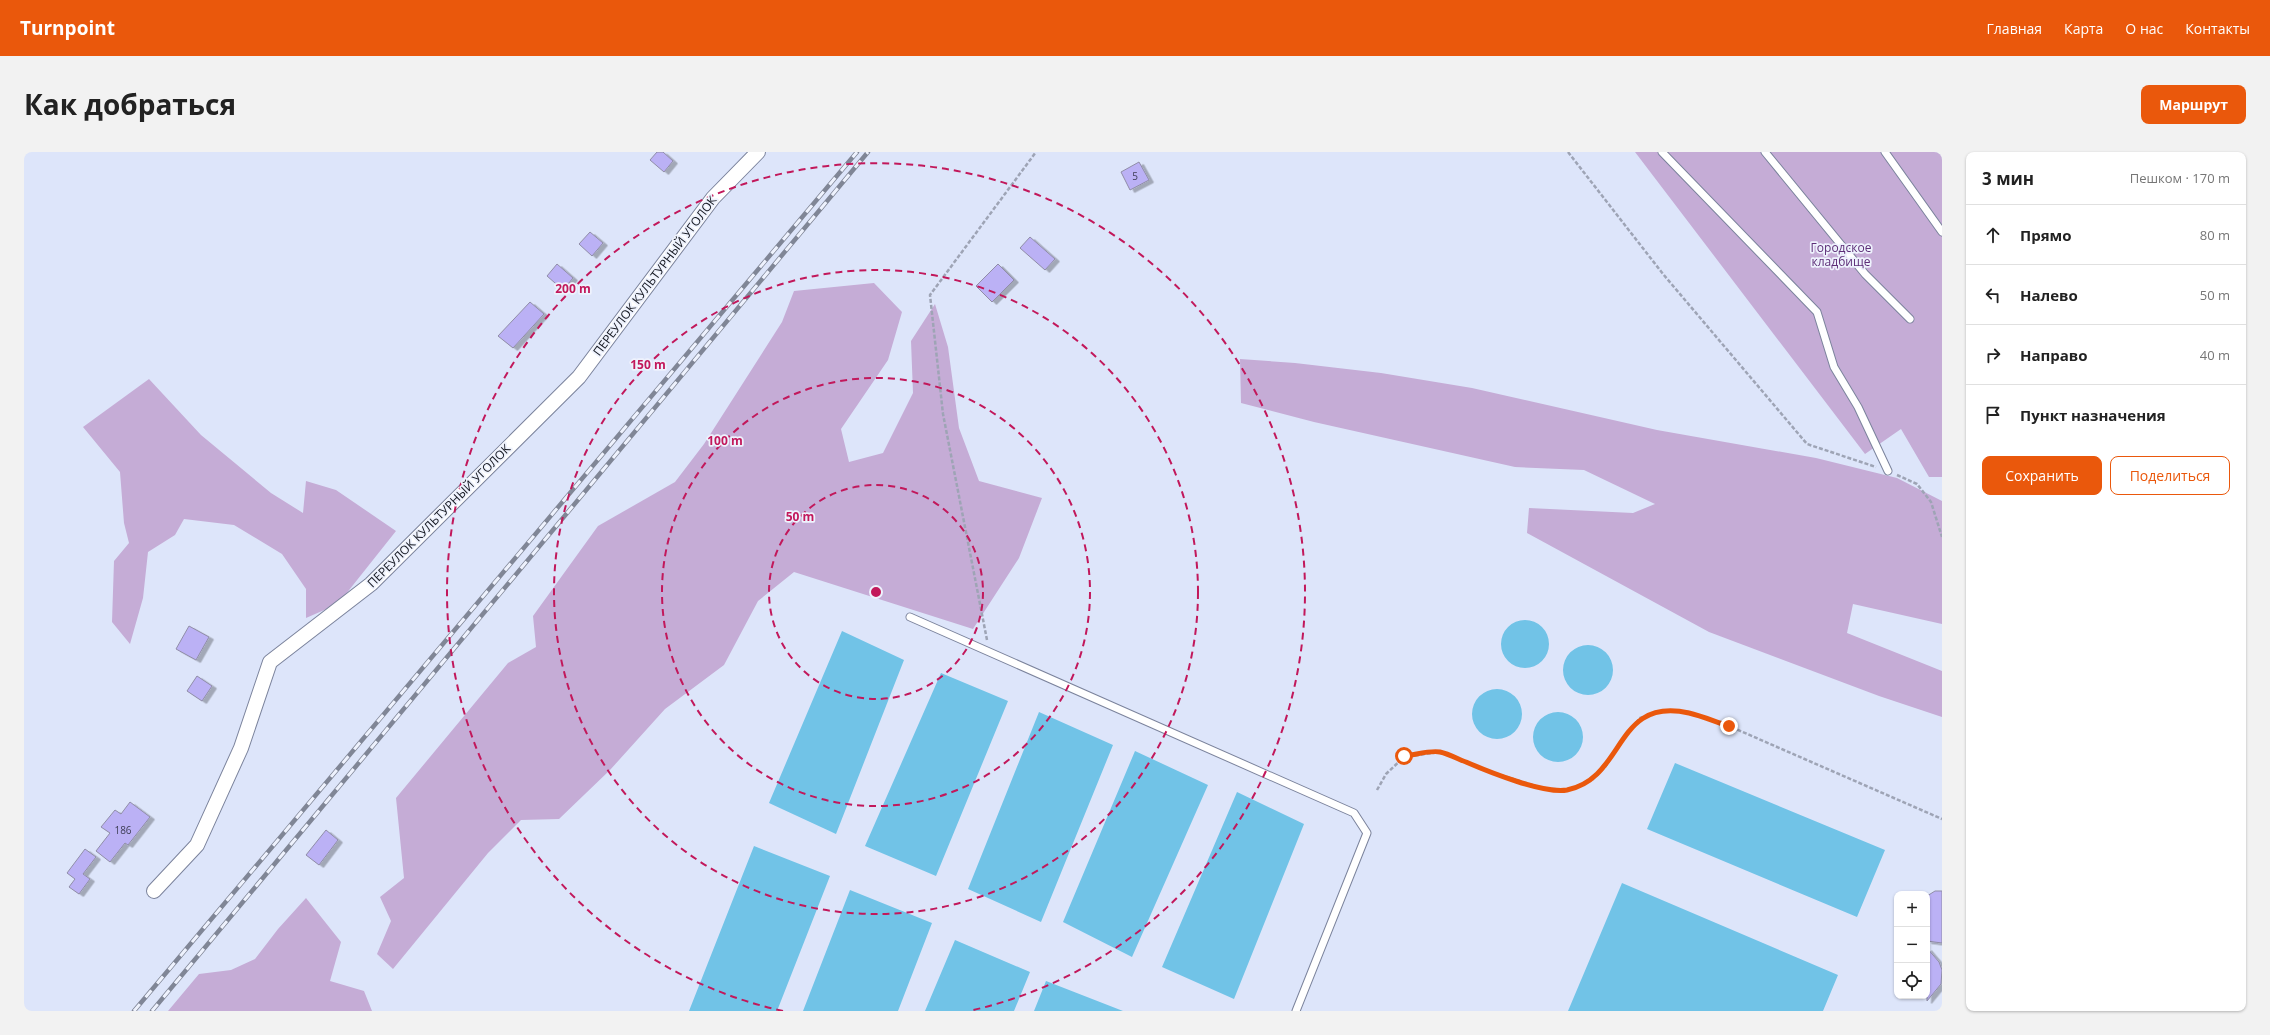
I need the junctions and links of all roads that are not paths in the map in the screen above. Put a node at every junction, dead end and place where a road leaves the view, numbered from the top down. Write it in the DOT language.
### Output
graph roads {
  1 [pos="758,152"];
  2 [pos="1662,152"];
  3 [pos="1765,152"];
  4 [pos="1885,152"];
  5 [pos="1942,232"];
  6 [pos="1910,319"];
  7 [pos="1888,471"];
  8 [pos="910,617"];
  9 [pos="154,891"];
  10 [pos="1296,1011"];
  1 -- 9 [label="street, ПЕРЕУЛОК КУЛЬТУРНЫЙ УГОЛОК"];
  2 -- 7 [label="lane"];
  3 -- 6 [label="lane"];
  4 -- 5 [label="lane"];
  8 -- 10 [label="lane"];
}
